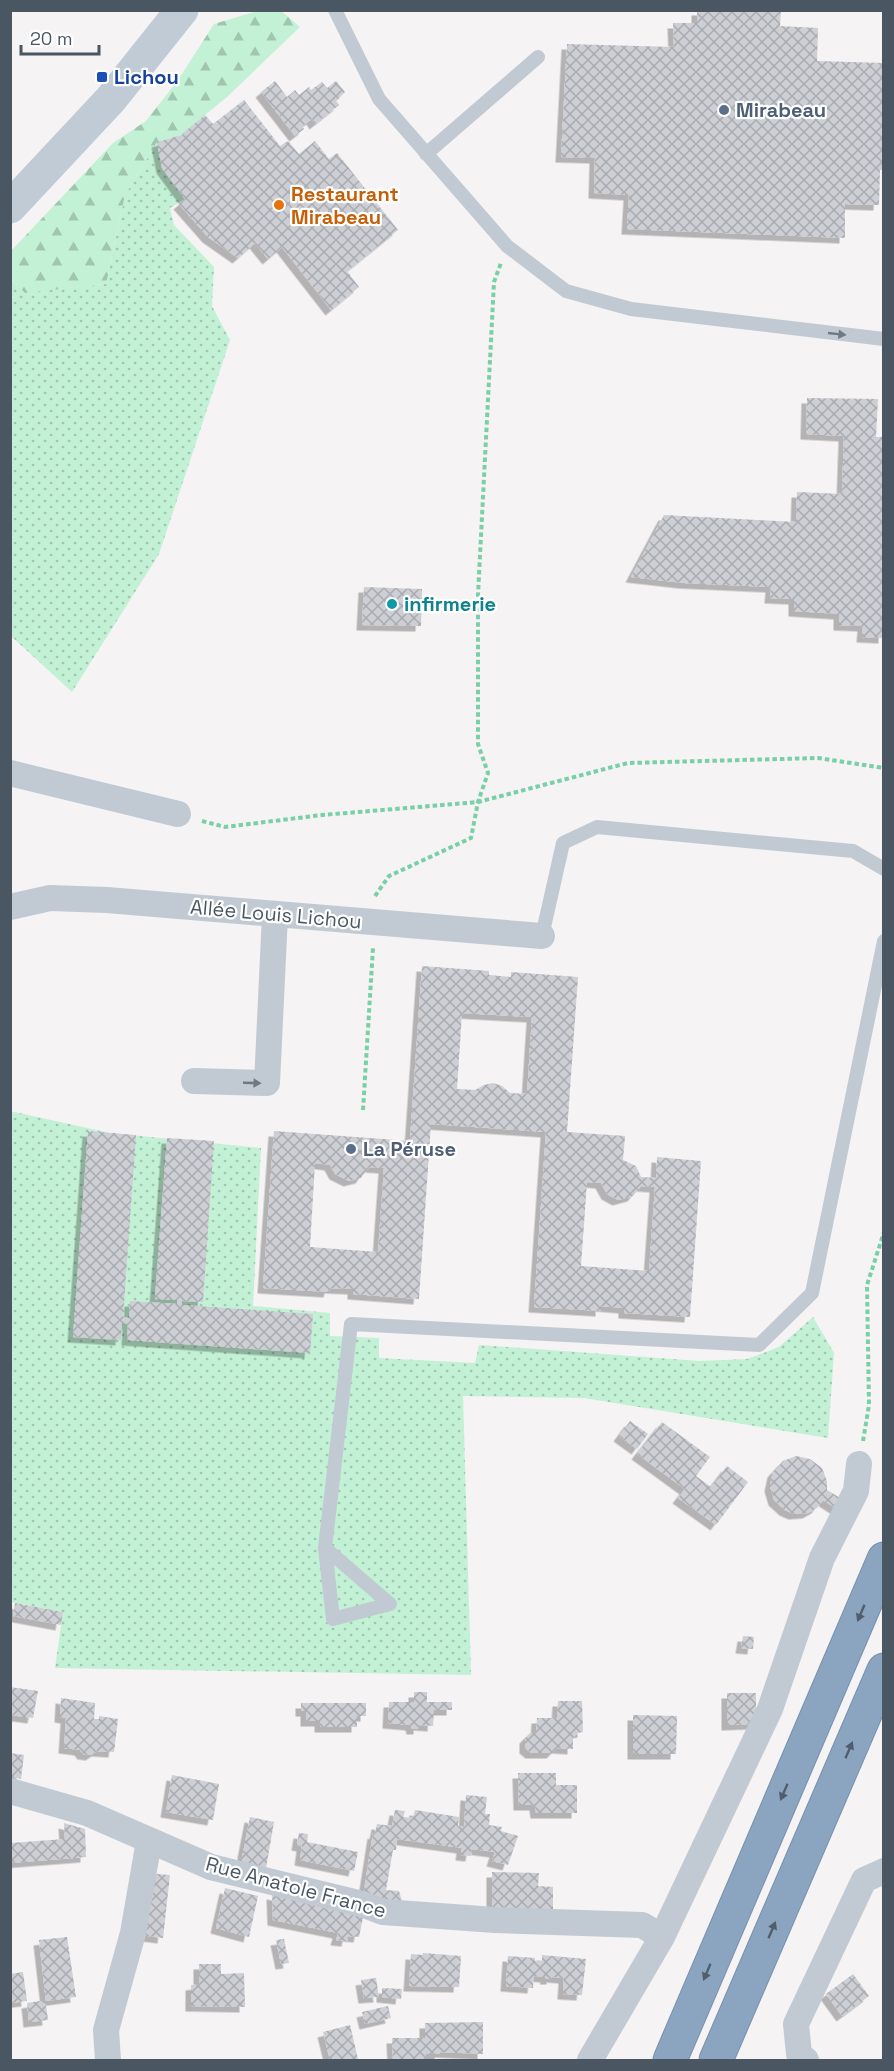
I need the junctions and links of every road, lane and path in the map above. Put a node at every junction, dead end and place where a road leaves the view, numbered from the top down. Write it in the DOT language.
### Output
graph roads {
  1 [pos="182,10"];
  2 [pos="335,10"];
  3 [pos="538,57"];
  4 [pos="426,154"];
  5 [pos="10,207"];
  6 [pos="507,246"];
  7 [pos="884,339"];
  8 [pos="884,768"];
  9 [pos="10,773"];
  10 [pos="478,802"];
  11 [pos="178,814"];
  12 [pos="884,869"];
  13 [pos="10,907"];
  14 [pos="275,915"];
  15 [pos="375,922"];
  16 [pos="542,936"];
  17 [pos="884,941"];
  18 [pos="194,1081"];
  19 [pos="363,1110"];
  20 [pos="884,1232"];
  21 [pos="859,1464"];
  22 [pos="325,1548"];
  23 [pos="884,1559"];
  24 [pos="884,1670"];
  25 [pos="10,1791"];
  26 [pos="149,1841"];
  27 [pos="884,1871"];
  28 [pos="662,1936"];
  29 [pos="108,2061"];
  30 [pos="590,2061"];
  31 [pos="669,2061"];
  32 [pos="716,2061"];
  33 [pos="806,2061"];
  1 -- 5 [label="main road"];
  2 -- 4 [label="lane"];
  3 -- 4 [label="lane"];
  4 -- 6 [label="lane"];
  6 -- 7 [label="lane, one-way"];
  6 -- 10 [label="path"];
  8 -- 10 [label="path"];
  9 -- 11 [label="street"];
  10 -- 11 [label="path"];
  10 -- 15 [label="path"];
  12 -- 16 [label="lane"];
  13 -- 14 [label="street, Allée Louis Lichou"];
  14 -- 15 [label="street, Allée Louis Lichou"];
  18 -- 14 [label="street, one-way"];
  15 -- 16 [label="street, Allée Louis Lichou"];
  15 -- 19 [label="path"];
  17 -- 22 [label="lane"];
  20 -- 21 [label="path"];
  21 -- 28 [label="street"];
  22 -- 22 [label="lane"];
  23 -- 31 [label="highway, one-way"];
  32 -- 24 [label="highway, one-way"];
  25 -- 26 [label="street, Rue Anatole France"];
  26 -- 28 [label="street, Rue Anatole France"];
  26 -- 29 [label="street"];
  27 -- 33 [label="street"];
  28 -- 30 [label="street"];
}
